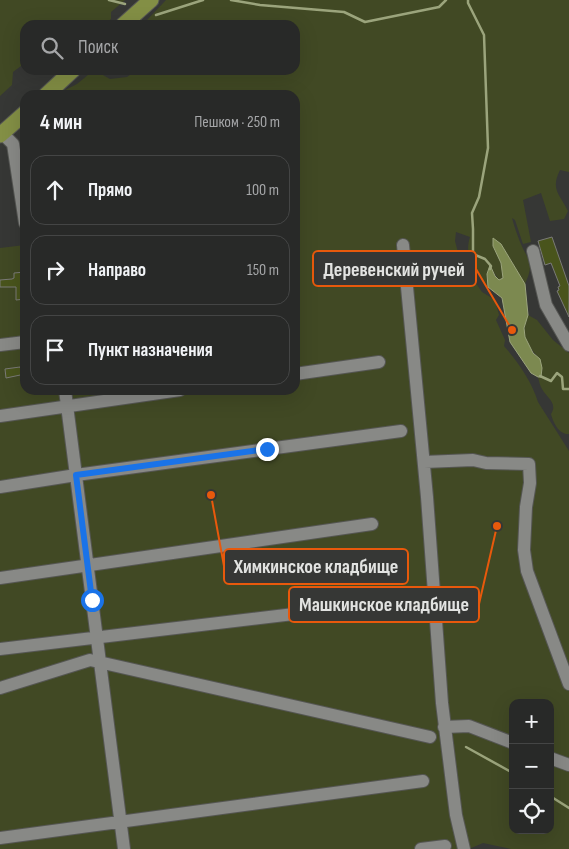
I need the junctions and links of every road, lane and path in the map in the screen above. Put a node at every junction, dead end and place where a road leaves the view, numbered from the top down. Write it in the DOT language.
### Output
graph roads {
  1 [pos="151,0"];
  2 [pos="129,20"];
  3 [pos="69,75"];
  4 [pos="53,90"];
  5 [pos="20,117"];
  6 [pos="1,134"];
  7 [pos="19,143"];
  8 [pos="20,156"];
  9 [pos="402,245"];
  10 [pos="533,251"];
  11 [pos="20,343"];
  12 [pos="0,345"];
  13 [pos="569,345"];
  14 [pos="379,362"];
  15 [pos="300,373"];
  16 [pos="67,395"];
  17 [pos="145,395"];
  18 [pos="68,406"];
  19 [pos="0,416"];
  20 [pos="401,431"];
  21 [pos="424,462"];
  22 [pos="76,475"];
  23 [pos="0,487"];
  24 [pos="372,524"];
  25 [pos="88,564"];
  26 [pos="0,578"];
  27 [pos="360,606"];
  28 [pos="97,637"];
  29 [pos="0,649"];
  30 [pos="100,661"];
  31 [pos="569,684"];
  32 [pos="0,688"];
  33 [pos="444,727"];
  34 [pos="430,737"];
  35 [pos="509,741"];
  36 [pos="554,759"];
  37 [pos="569,765"];
  38 [pos="423,781"];
  39 [pos="121,822"];
  40 [pos="0,838"];
  41 [pos="445,846"];
  42 [pos="124,849"];
  43 [pos="421,849"];
  44 [pos="464,849"];
  1 -- 2 [label="main road"];
  3 -- 4 [label="main road"];
  5 -- 6 [label="main road"];
  6 -- 7 [label="lane"];
  7 -- 8 [label="lane"];
  9 -- 21 [label="lane"];
  10 -- 13 [label="lane"];
  11 -- 12 [label="lane"];
  14 -- 15 [label="lane"];
  16 -- 18 [label="lane"];
  17 -- 18 [label="lane"];
  18 -- 19 [label="lane"];
  18 -- 22 [label="lane"];
  20 -- 22 [label="lane"];
  21 -- 31 [label="lane"];
  21 -- 33 [label="lane"];
  22 -- 23 [label="lane"];
  22 -- 25 [label="lane"];
  24 -- 25 [label="lane"];
  25 -- 26 [label="lane"];
  25 -- 28 [label="lane"];
  27 -- 28 [label="lane"];
  28 -- 29 [label="lane"];
  28 -- 30 [label="lane"];
  30 -- 32 [label="lane"];
  30 -- 34 [label="lane"];
  30 -- 39 [label="lane"];
  33 -- 35 [label="lane"];
  33 -- 44 [label="lane"];
  36 -- 37 [label="lane"];
  38 -- 39 [label="lane"];
  39 -- 40 [label="lane"];
  39 -- 42 [label="lane"];
  41 -- 43 [label="lane"];
}
